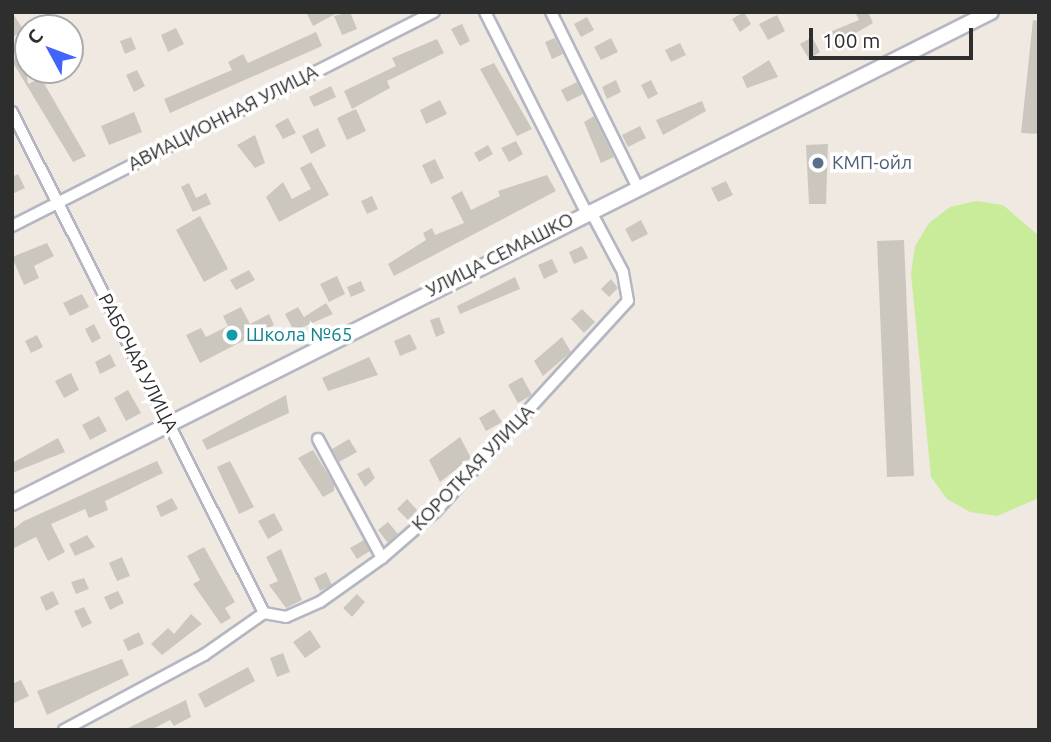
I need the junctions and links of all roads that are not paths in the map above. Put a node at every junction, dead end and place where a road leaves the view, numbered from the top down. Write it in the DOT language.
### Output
graph roads {
  1 [pos="434,12"];
  2 [pos="485,12"];
  3 [pos="551,12"];
  4 [pos="990,12"];
  5 [pos="12,112"];
  6 [pos="637,186"];
  7 [pos="57,201"];
  8 [pos="588,211"];
  9 [pos="12,226"];
  10 [pos="168,424"];
  11 [pos="318,439"];
  12 [pos="12,503"];
  13 [pos="382,558"];
  14 [pos="264,613"];
  15 [pos="64,730"];
  1 -- 7 [label="street, АВИАЦИОННАЯ УЛИЦА"];
  2 -- 8 [label="street"];
  3 -- 6 [label="street"];
  4 -- 6 [label="main road, УЛИЦА СЕМАШКО"];
  5 -- 7 [label="street, РАБОЧАЯ УЛИЦА"];
  6 -- 8 [label="main road, УЛИЦА СЕМАШКО"];
  7 -- 9 [label="street, АВИАЦИОННАЯ УЛИЦА"];
  7 -- 10 [label="street, РАБОЧАЯ УЛИЦА"];
  8 -- 10 [label="main road, УЛИЦА СЕМАШКО"];
  8 -- 13 [label="street, КОРОТКАЯ УЛИЦА"];
  10 -- 12 [label="main road, УЛИЦА СЕМАШКО"];
  10 -- 14 [label="street, РАБОЧАЯ УЛИЦА"];
  11 -- 13 [label="street"];
  13 -- 14 [label="street, КОРОТКАЯ УЛИЦА"];
  14 -- 15 [label="street"];
}
